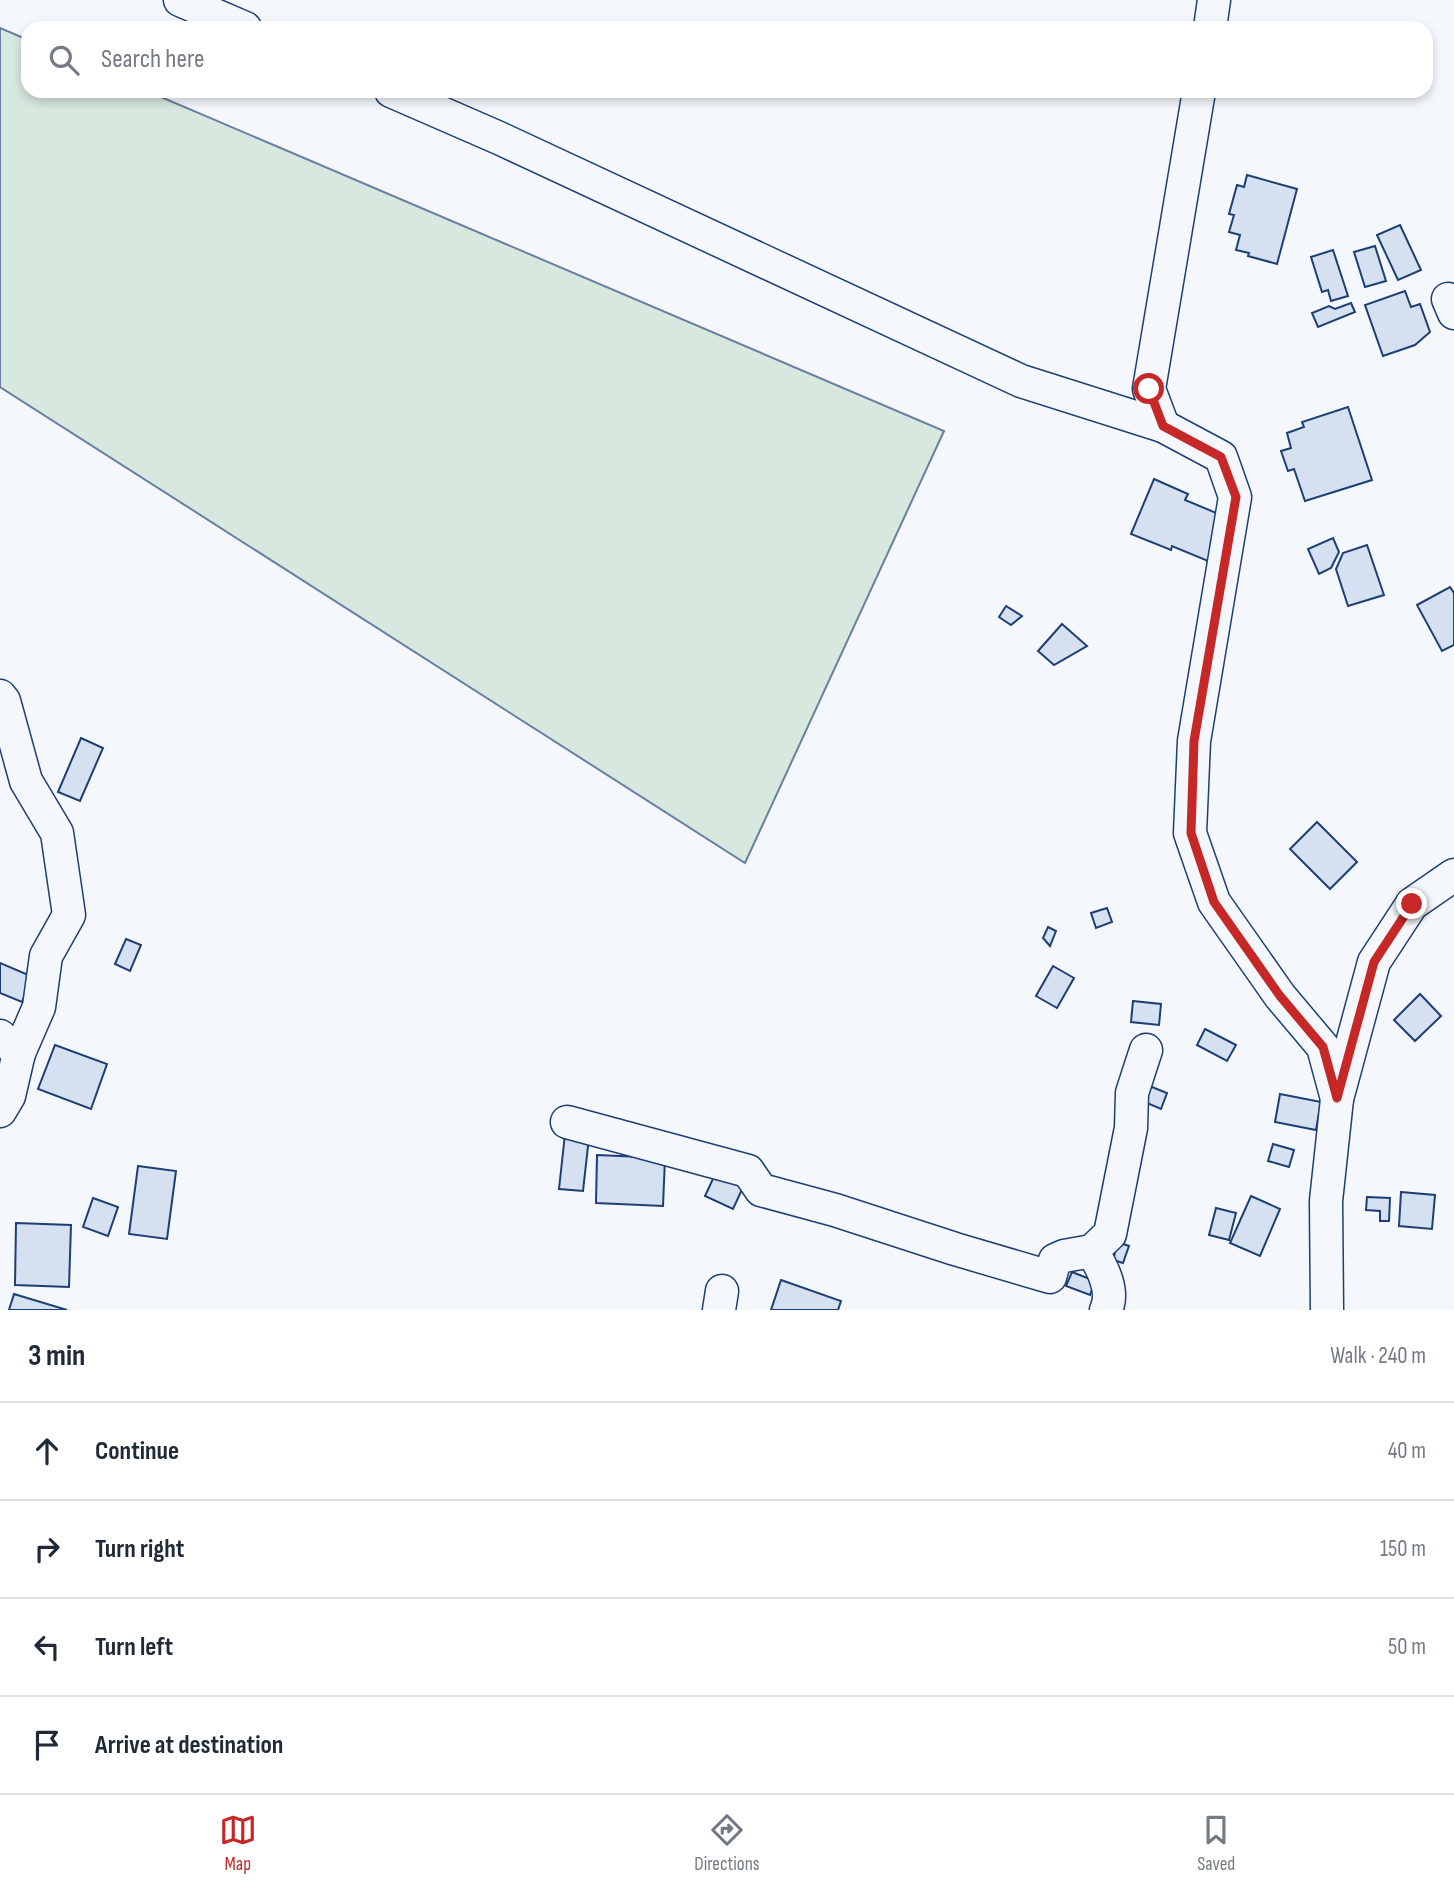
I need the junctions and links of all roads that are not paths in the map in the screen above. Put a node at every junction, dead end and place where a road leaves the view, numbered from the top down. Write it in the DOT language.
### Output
graph roads {
  1 [pos="180,0"];
  2 [pos="1214,0"];
  3 [pos="229,21"];
  4 [pos="1211,21"];
  5 [pos="407,98"];
  6 [pos="1198,98"];
  7 [pos="1163,426"];
  8 [pos="0,696"];
  9 [pos="1454,875"];
  10 [pos="9,1044"];
  11 [pos="1146,1050"];
  12 [pos="1337,1098"];
  13 [pos="0,1111"];
  14 [pos="567,1122"];
  15 [pos="1092,1251"];
  16 [pos="1106,1310"];
  17 [pos="1327,1310"];
  1 -- 3 [label="street"];
  2 -- 4 [label="street"];
  5 -- 7 [label="street"];
  6 -- 7 [label="street"];
  7 -- 12 [label="street"];
  8 -- 10 [label="street"];
  9 -- 12 [label="street"];
  10 -- 13 [label="street"];
  11 -- 15 [label="street"];
  12 -- 17 [label="street"];
  14 -- 15 [label="street"];
  15 -- 16 [label="street"];
}
